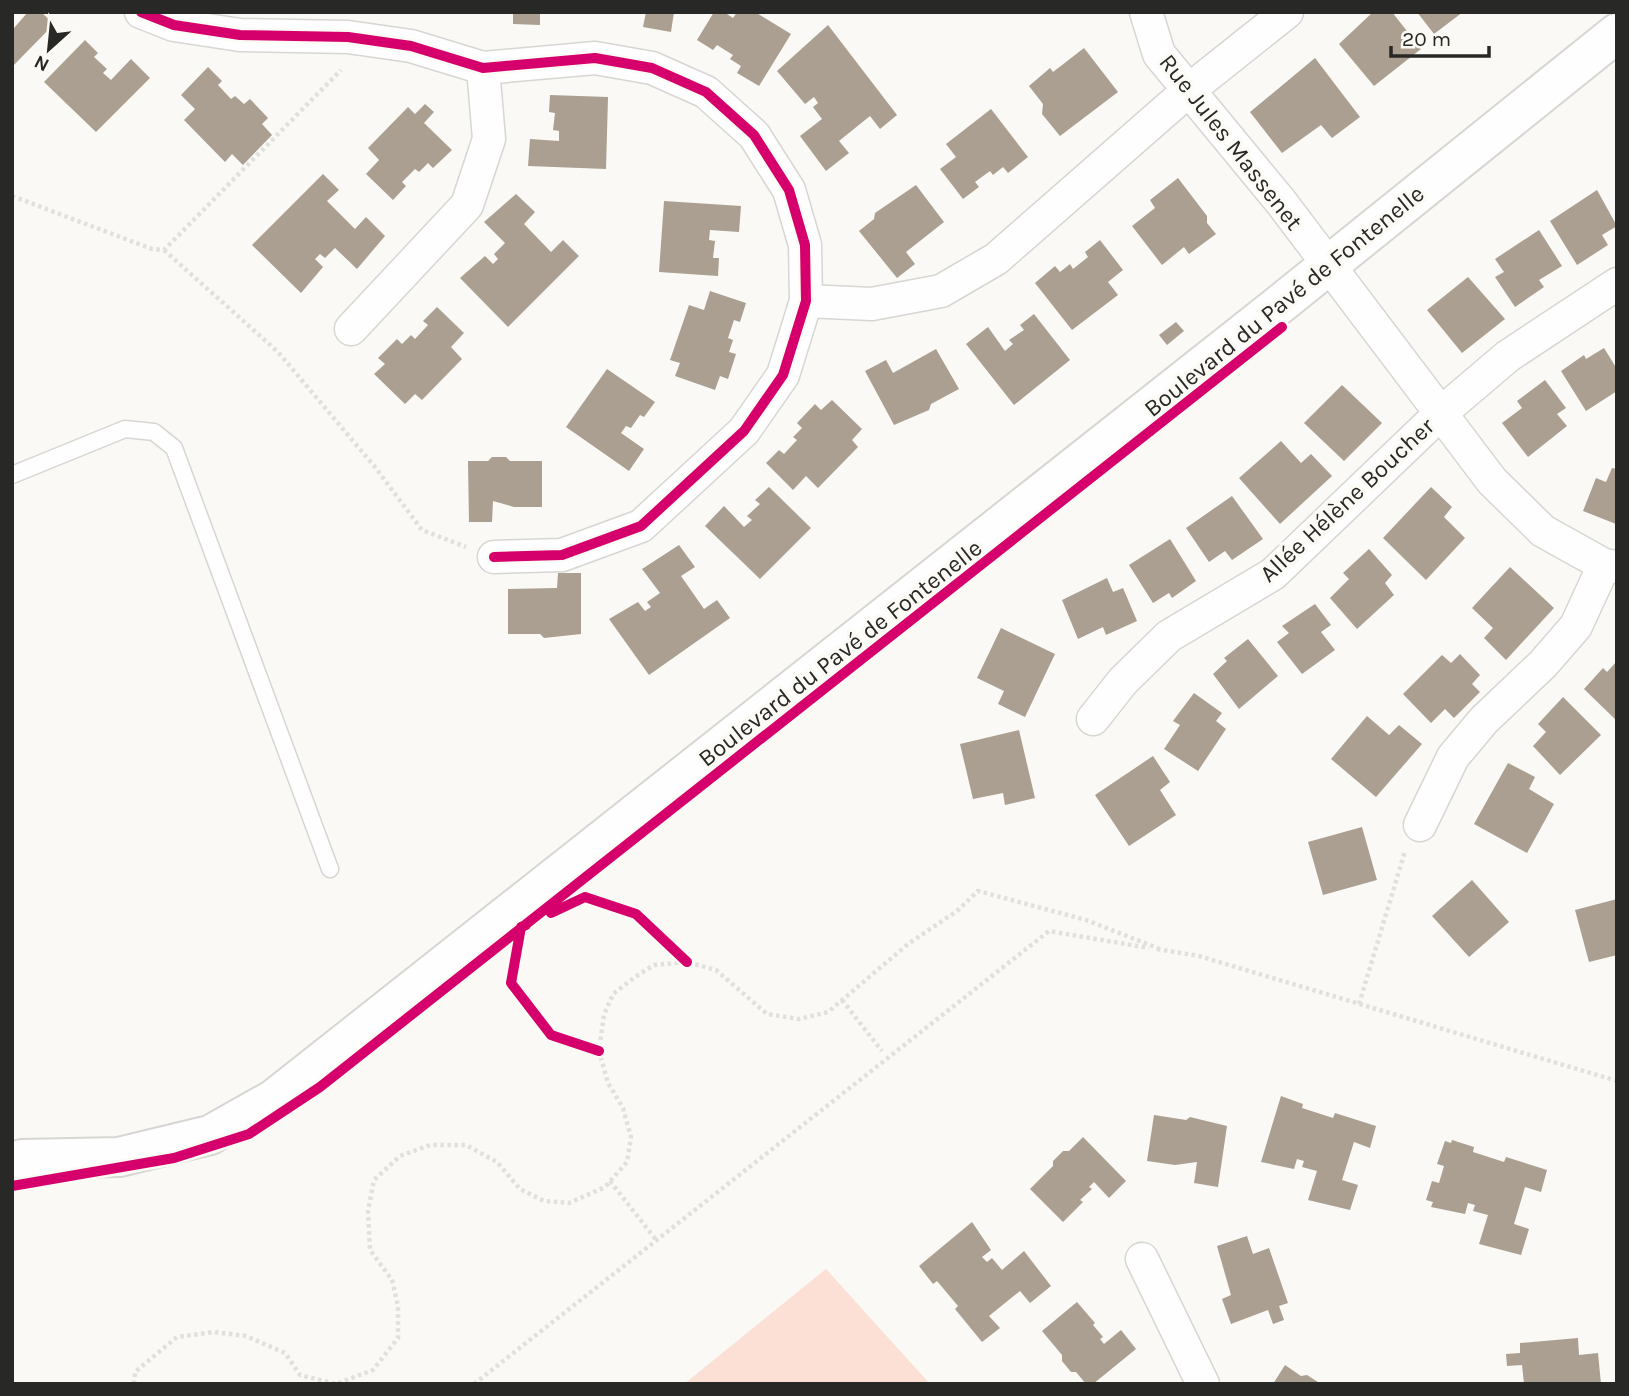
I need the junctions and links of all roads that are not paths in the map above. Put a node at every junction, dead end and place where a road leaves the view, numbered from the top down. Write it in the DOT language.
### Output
graph roads {
  1 [pos="141,12"];
  2 [pos="1146,12"];
  3 [pos="1287,12"];
  4 [pos="1617,33"];
  5 [pos="483,68"];
  6 [pos="1189,90"];
  7 [pos="1328,265"];
  8 [pos="1617,284"];
  9 [pos="806,301"];
  10 [pos="351,329"];
  11 [pos="1441,413"];
  12 [pos="12,475"];
  13 [pos="494,557"];
  14 [pos="1611,566"];
  15 [pos="1093,719"];
  16 [pos="1420,825"];
  17 [pos="330,869"];
  18 [pos="12,1162"];
  19 [pos="1142,1259"];
  20 [pos="1203,1384"];
  1 -- 5 [label="street"];
  2 -- 6 [label="street, Rue Jules Massenet"];
  3 -- 6 [label="street"];
  4 -- 7 [label="main road, Boulevard du Pavé de Fontenelle"];
  5 -- 9 [label="street"];
  5 -- 10 [label="street"];
  6 -- 7 [label="street, Rue Jules Massenet"];
  6 -- 9 [label="street"];
  7 -- 11 [label="street, Rue Jules Massenet"];
  7 -- 18 [label="main road, Boulevard du Pavé de Fontenelle"];
  8 -- 11 [label="street, Allée Hélène Boucher"];
  9 -- 13 [label="street"];
  11 -- 14 [label="street, Rue Jules Massenet"];
  11 -- 15 [label="street, Allée Hélène Boucher"];
  12 -- 17 [label="lane"];
  14 -- 16 [label="street"];
  19 -- 20 [label="street"];
}
